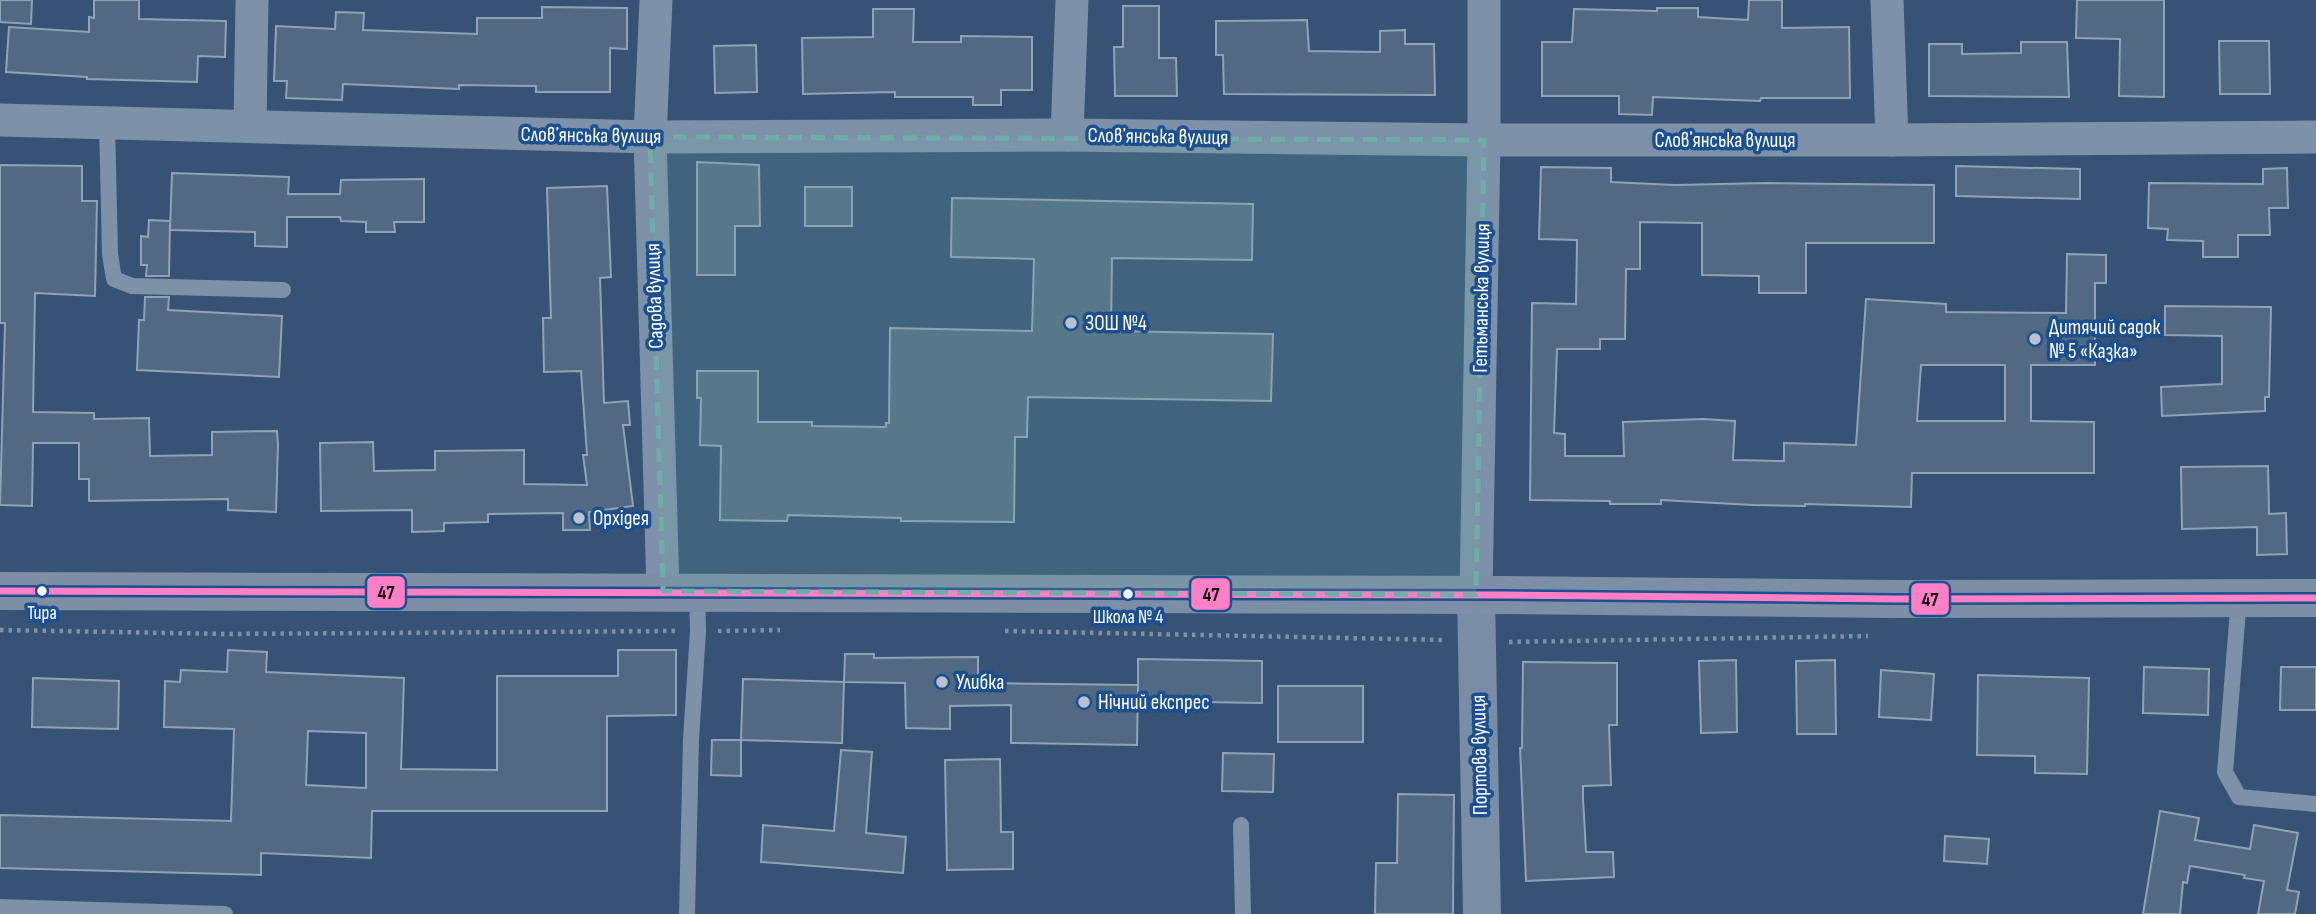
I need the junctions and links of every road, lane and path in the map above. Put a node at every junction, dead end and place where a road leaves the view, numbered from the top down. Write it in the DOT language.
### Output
graph roads {
  1 [pos="252,0"];
  2 [pos="656,0"];
  3 [pos="1072,0"];
  4 [pos="1484,0"];
  5 [pos="1887,0"];
  6 [pos="0,120"];
  7 [pos="107,122"];
  8 [pos="250,126"];
  9 [pos="1067,135"];
  10 [pos="650,137"];
  11 [pos="2316,137"];
  12 [pos="1484,140"];
  13 [pos="1892,141"];
  14 [pos="283,290"];
  15 [pos="0,591"];
  16 [pos="680,591"];
  17 [pos="1476,595"];
  18 [pos="2239,597"];
  19 [pos="2316,598"];
  20 [pos="0,630"];
  21 [pos="792,630"];
  22 [pos="698,631"];
  23 [pos="996,631"];
  24 [pos="1881,636"];
  25 [pos="1477,642"];
  26 [pos="2316,804"];
  27 [pos="1241,825"];
  28 [pos="0,907"];
  29 [pos="225,914"];
  30 [pos="687,914"];
  31 [pos="1242,914"];
  32 [pos="1482,914"];
  1 -- 8 [label="street"];
  2 -- 10 [label="street, Садова вулиця"];
  3 -- 9 [label="street"];
  4 -- 12 [label="street, Гетьманська вулиця"];
  5 -- 13 [label="street"];
  6 -- 7 [label="street, Словʼянська вулиця"];
  7 -- 8 [label="street, Словʼянська вулиця"];
  7 -- 14 [label="lane"];
  8 -- 10 [label="street, Словʼянська вулиця"];
  9 -- 10 [label="street, Словʼянська вулиця"];
  9 -- 12 [label="street, Словʼянська вулиця"];
  10 -- 16 [label="street, Садова вулиця"];
  11 -- 13 [label="street, Словʼянська вулиця"];
  12 -- 13 [label="street, Словʼянська вулиця"];
  12 -- 17 [label="street, Гетьманська вулиця"];
  15 -- 16 [label="main road"];
  16 -- 17 [label="main road"];
  16 -- 22 [label="lane"];
  17 -- 18 [label="main road"];
  17 -- 25 [label="main road, Портова вулиця"];
  18 -- 19 [label="main road"];
  18 -- 26 [label="lane"];
  20 -- 22 [label="path"];
  21 -- 22 [label="path"];
  22 -- 30 [label="lane"];
  23 -- 25 [label="path"];
  24 -- 25 [label="path"];
  25 -- 32 [label="main road, Портова вулиця"];
  27 -- 31 [label="lane"];
  28 -- 29 [label="lane"];
}
